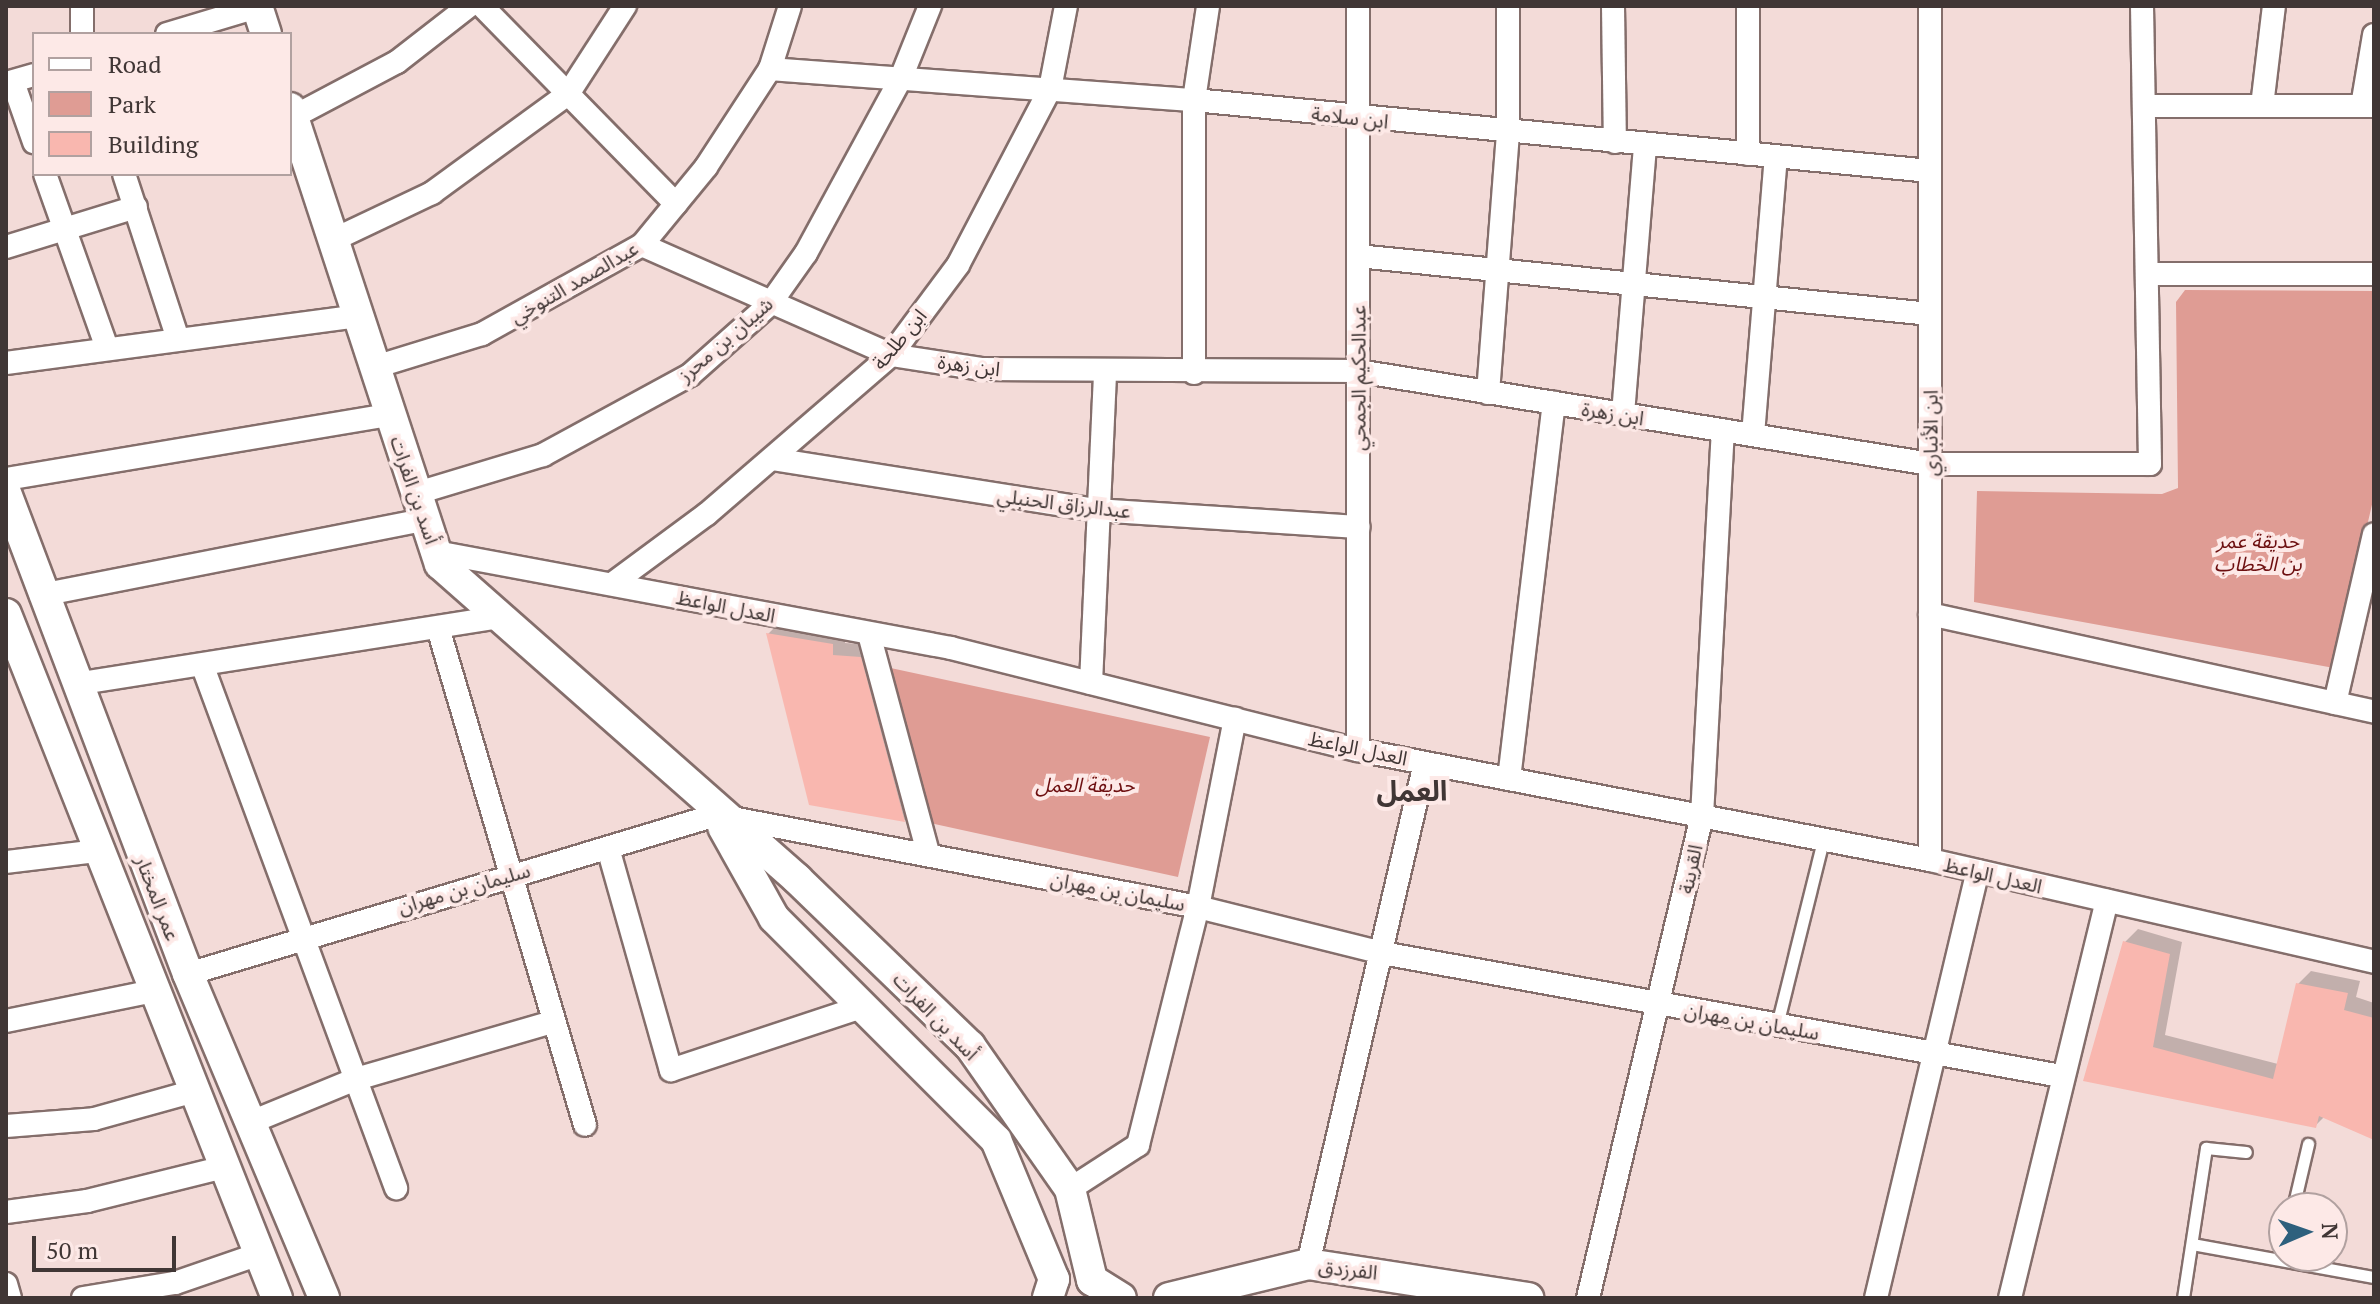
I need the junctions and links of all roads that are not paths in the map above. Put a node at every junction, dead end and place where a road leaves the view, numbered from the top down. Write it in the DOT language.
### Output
graph roads {
  1 [pos="82,6"];
  2 [pos="469,6"];
  3 [pos="482,6"];
  4 [pos="625,6"];
  5 [pos="790,6"];
  6 [pos="930,6"];
  7 [pos="1066,6"];
  8 [pos="1208,6"];
  9 [pos="1358,6"];
  10 [pos="1508,6"];
  11 [pos="1613,6"];
  12 [pos="1748,6"];
  13 [pos="1930,6"];
  14 [pos="2142,6"];
  15 [pos="2274,6"];
  16 [pos="260,16"];
  17 [pos="82,32"];
  18 [pos="177,32"];
  19 [pos="2374,35"];
  20 [pos="770,69"];
  21 [pos="901,78"];
  22 [pos="18,80"];
  23 [pos="1050,89"];
  24 [pos="568,94"];
  25 [pos="1194,100"];
  26 [pos="2144,106"];
  27 [pos="2262,106"];
  28 [pos="2368,106"];
  29 [pos="292,112"];
  30 [pos="292,115"];
  31 [pos="1358,119"];
  32 [pos="1508,132"];
  33 [pos="32,134"];
  34 [pos="1615,142"];
  35 [pos="1645,145"];
  36 [pos="1748,154"];
  37 [pos="1776,157"];
  38 [pos="1930,171"];
  39 [pos="46,176"];
  40 [pos="125,176"];
  41 [pos="676,204"];
  42 [pos="136,207"];
  43 [pos="64,228"];
  44 [pos="333,240"];
  45 [pos="642,245"];
  46 [pos="6,247"];
  47 [pos="1358,256"];
  48 [pos="1497,273"];
  49 [pos="2147,274"];
  50 [pos="2374,274"];
  51 [pos="1634,281"];
  52 [pos="1765,295"];
  53 [pos="770,304"];
  54 [pos="1930,314"];
  55 [pos="358,316"];
  56 [pos="177,336"];
  57 [pos="107,348"];
  58 [pos="891,355"];
  59 [pos="6,363"];
  60 [pos="375,367"];
  61 [pos="1358,371"];
  62 [pos="1105,373"];
  63 [pos="1194,373"];
  64 [pos="1488,393"];
  65 [pos="1554,403"];
  66 [pos="1623,414"];
  67 [pos="389,415"];
  68 [pos="1723,431"];
  69 [pos="1753,435"];
  70 [pos="773,459"];
  71 [pos="1930,464"];
  72 [pos="6,479"];
  73 [pos="6,493"];
  74 [pos="420,506"];
  75 [pos="1095,510"];
  76 [pos="1358,527"];
  77 [pos="2374,534"];
  78 [pos="436,552"];
  79 [pos="612,584"];
  80 [pos="41,595"];
  81 [pos="1930,614"];
  82 [pos="501,617"];
  83 [pos="7,618"];
  84 [pos="438,628"];
  85 [pos="869,634"];
  86 [pos="203,667"];
  87 [pos="1091,683"];
  88 [pos="76,684"];
  89 [pos="2335,703"];
  90 [pos="2374,712"];
  91 [pos="1235,719"];
  92 [pos="1358,750"];
  93 [pos="1425,763"];
  94 [pos="1509,779"];
  95 [pos="716,815"];
  96 [pos="1702,816"];
  97 [pos="1823,840"];
  98 [pos="608,848"];
  99 [pos="97,851"];
  100 [pos="928,852"];
  101 [pos="1930,860"];
  102 [pos="6,862"];
  103 [pos="1978,871"];
  104 [pos="507,875"];
  105 [pos="2107,901"];
  106 [pos="1198,907"];
  107 [pos="302,935"];
  108 [pos="1382,953"];
  109 [pos="2374,962"];
  110 [pos="188,974"];
  111 [pos="154,991"];
  112 [pos="1660,1005"];
  113 [pos="865,1006"];
  114 [pos="6,1021"];
  115 [pos="552,1022"];
  116 [pos="1777,1026"];
  117 [pos="1934,1054"];
  118 [pos="2061,1076"];
  119 [pos="356,1079"];
  120 [pos="194,1091"];
  121 [pos="249,1123"];
  122 [pos="585,1125"];
  123 [pos="6,1126"];
  124 [pos="2308,1144"];
  125 [pos="2246,1152"];
  126 [pos="224,1167"];
  127 [pos="396,1188"];
  128 [pos="1070,1189"];
  129 [pos="2297,1192"];
  130 [pos="6,1212"];
  131 [pos="2192,1244"];
  132 [pos="2268,1252"];
  133 [pos="259,1254"];
  134 [pos="1308,1264"];
  135 [pos="2348,1270"];
  136 [pos="2374,1277"];
  137 [pos="6,1284"];
  138 [pos="10,1298"];
  139 [pos="83,1298"];
  140 [pos="277,1298"];
  141 [pos="324,1298"];
  142 [pos="1048,1298"];
  143 [pos="1121,1298"];
  144 [pos="1169,1298"];
  145 [pos="1528,1298"];
  146 [pos="1588,1298"];
  147 [pos="1876,1298"];
  148 [pos="2010,1298"];
  149 [pos="2183,1298"];
  1 -- 17 [label="street"];
  2 -- 29 [label="street"];
  3 -- 24 [label="street"];
  4 -- 24 [label="street"];
  5 -- 20 [label="street, عبدالصمد التنوخي"];
  6 -- 21 [label="street, شيبان بن محرز"];
  7 -- 23 [label="street, ابن طلحة"];
  8 -- 25 [label="street"];
  9 -- 31 [label="street, عبدالحكيم الجمحي"];
  10 -- 32 [label="street"];
  11 -- 34 [label="street"];
  12 -- 36 [label="street"];
  13 -- 38 [label="street, ابن الأنباري"];
  14 -- 26 [label="street, ابن زهرة"];
  15 -- 27 [label="street"];
  16 -- 18 [label="street"];
  19 -- 28 [label="street"];
  20 -- 21 [label="street, ابن سلامة"];
  20 -- 41 [label="street, عبدالصمد التنوخي"];
  21 -- 23 [label="street, ابن سلامة"];
  21 -- 53 [label="street, شيبان بن محرز"];
  22 -- 33 [label="street"];
  23 -- 25 [label="street, ابن سلامة"];
  23 -- 58 [label="street, ابن طلحة"];
  24 -- 41 [label="street"];
  24 -- 44 [label="street"];
  25 -- 31 [label="street, ابن سلامة"];
  25 -- 63 [label="street"];
  26 -- 27 [label="street"];
  26 -- 49 [label="street, ابن زهرة"];
  27 -- 28 [label="street"];
  30 -- 44 [label="street, أسد بن الفرات"];
  31 -- 32 [label="street, ابن سلامة"];
  31 -- 47 [label="street, عبدالحكيم الجمحي"];
  32 -- 34 [label="street, ابن سلامة"];
  32 -- 48 [label="street"];
  34 -- 35 [label="street, ابن سلامة"];
  35 -- 36 [label="street, ابن سلامة"];
  35 -- 51 [label="street"];
  36 -- 37 [label="street, ابن سلامة"];
  37 -- 38 [label="street, ابن سلامة"];
  37 -- 52 [label="street"];
  38 -- 54 [label="street, ابن الأنباري"];
  39 -- 43 [label="street"];
  40 -- 42 [label="street"];
  41 -- 45 [label="street, عبدالصمد التنوخي"];
  42 -- 43 [label="street"];
  42 -- 56 [label="street"];
  43 -- 46 [label="street"];
  43 -- 57 [label="street"];
  44 -- 55 [label="street, أسد بن الفرات"];
  45 -- 53 [label="street, ابن زهرة"];
  45 -- 60 [label="street, عبدالصمد التنوخي"];
  47 -- 48 [label="street"];
  47 -- 61 [label="street, عبدالحكيم الجمحي"];
  48 -- 51 [label="street"];
  48 -- 64 [label="street"];
  49 -- 50 [label="street"];
  49 -- 71 [label="street, ابن زهرة"];
  51 -- 52 [label="street"];
  51 -- 66 [label="street"];
  52 -- 54 [label="street"];
  52 -- 69 [label="street"];
  53 -- 58 [label="street, ابن زهرة"];
  53 -- 74 [label="street, شيبان بن محرز"];
  54 -- 71 [label="street, ابن الأنباري"];
  55 -- 56 [label="street"];
  55 -- 60 [label="street, أسد بن الفرات"];
  56 -- 57 [label="street"];
  57 -- 59 [label="street"];
  58 -- 62 [label="street, ابن زهرة"];
  58 -- 70 [label="street, ابن طلحة"];
  60 -- 67 [label="street, أسد بن الفرات"];
  61 -- 63 [label="street, ابن زهرة"];
  61 -- 64 [label="street, ابن زهرة"];
  61 -- 76 [label="street, عبدالحكيم الجمحي"];
  62 -- 63 [label="street, ابن زهرة"];
  62 -- 75 [label="street"];
  64 -- 65 [label="street, ابن زهرة"];
  65 -- 66 [label="street, ابن زهرة"];
  65 -- 94 [label="street"];
  66 -- 68 [label="street, ابن زهرة"];
  67 -- 72 [label="street"];
  67 -- 74 [label="street, أسد بن الفرات"];
  68 -- 69 [label="street, ابن زهرة"];
  68 -- 96 [label="street, القرينة"];
  69 -- 71 [label="street, ابن زهرة"];
  70 -- 75 [label="street, عبدالرزاق الحنبلي"];
  70 -- 79 [label="street, ابن طلحة"];
  71 -- 81 [label="street, ابن الأنباري"];
  73 -- 80 [label="street, عمر المختار"];
  74 -- 78 [label="street, أسد بن الفرات"];
  74 -- 80 [label="street, شيبان بن محرز"];
  75 -- 76 [label="street, عبدالرزاق الحنبلي"];
  75 -- 87 [label="street"];
  76 -- 92 [label="street, عبدالحكيم الجمحي"];
  77 -- 89 [label="street"];
  78 -- 79 [label="street, العدل الواعظ"];
  78 -- 82 [label="street, أسد بن الفرات"];
  79 -- 85 [label="street, العدل الواعظ"];
  80 -- 88 [label="street, عمر المختار"];
  81 -- 89 [label="street"];
  81 -- 101 [label="street, ابن الأنباري"];
  82 -- 84 [label="street"];
  82 -- 95 [label="street, أسد بن الفرات"];
  83 -- 99 [label="street, عمر المختار"];
  84 -- 86 [label="street"];
  84 -- 104 [label="street"];
  85 -- 87 [label="street, العدل الواعظ"];
  85 -- 100 [label="street"];
  86 -- 88 [label="street"];
  86 -- 107 [label="street"];
  87 -- 91 [label="street, العدل الواعظ"];
  88 -- 110 [label="street, عمر المختار"];
  89 -- 90 [label="street"];
  91 -- 92 [label="street, العدل الواعظ"];
  91 -- 106 [label="street"];
  92 -- 93 [label="street, العدل الواعظ"];
  93 -- 94 [label="street, العدل الواعظ"];
  93 -- 108 [label="street"];
  94 -- 96 [label="street, العدل الواعظ"];
  95 -- 98 [label="street, سليمان بن مهران"];
  95 -- 100 [label="street, سليمان بن مهران"];
  95 -- 113 [label="street, أسد بن الفرات"];
  95 -- 128 [label="street, أسد بن الفرات"];
  96 -- 97 [label="street, العدل الواعظ"];
  96 -- 112 [label="street, القرينة"];
  97 -- 101 [label="street, العدل الواعظ"];
  97 -- 116 [label="lane"];
  98 -- 104 [label="street, سليمان بن مهران"];
  98 -- 113 [label="street"];
  99 -- 102 [label="street"];
  99 -- 111 [label="street, عمر المختار"];
  100 -- 106 [label="street, سليمان بن مهران"];
  101 -- 103 [label="street, العدل الواعظ"];
  103 -- 105 [label="street, العدل الواعظ"];
  103 -- 117 [label="street"];
  104 -- 107 [label="street, سليمان بن مهران"];
  104 -- 115 [label="street"];
  105 -- 109 [label="street, العدل الواعظ"];
  105 -- 118 [label="street"];
  106 -- 108 [label="street, سليمان بن مهران"];
  106 -- 128 [label="street"];
  107 -- 110 [label="street, سليمان بن مهران"];
  107 -- 119 [label="street"];
  108 -- 112 [label="street, سليمان بن مهران"];
  108 -- 134 [label="street"];
  110 -- 121 [label="street, عمر المختار"];
  111 -- 114 [label="street"];
  111 -- 120 [label="street, عمر المختار"];
  112 -- 116 [label="street, سليمان بن مهران"];
  112 -- 146 [label="street, القرينة"];
  113 -- 142 [label="street, أسد بن الفرات"];
  115 -- 119 [label="street"];
  115 -- 122 [label="street"];
  116 -- 117 [label="street, سليمان بن مهران"];
  117 -- 118 [label="street, سليمان بن مهران"];
  117 -- 147 [label="street"];
  118 -- 148 [label="street"];
  119 -- 121 [label="street"];
  119 -- 127 [label="street"];
  120 -- 123 [label="street"];
  120 -- 126 [label="street, عمر المختار"];
  121 -- 141 [label="street, عمر المختار"];
  124 -- 129 [label="lane"];
  125 -- 131 [label="lane"];
  126 -- 130 [label="street"];
  126 -- 133 [label="street, عمر المختار"];
  128 -- 143 [label="street, أسد بن الفرات"];
  131 -- 132 [label="lane"];
  131 -- 149 [label="lane"];
  133 -- 139 [label="street"];
  133 -- 140 [label="street, عمر المختار"];
  134 -- 144 [label="street, الفرزدق"];
  134 -- 145 [label="street, الفرزدق"];
  135 -- 136 [label="lane"];
  137 -- 138 [label="street"];
}
